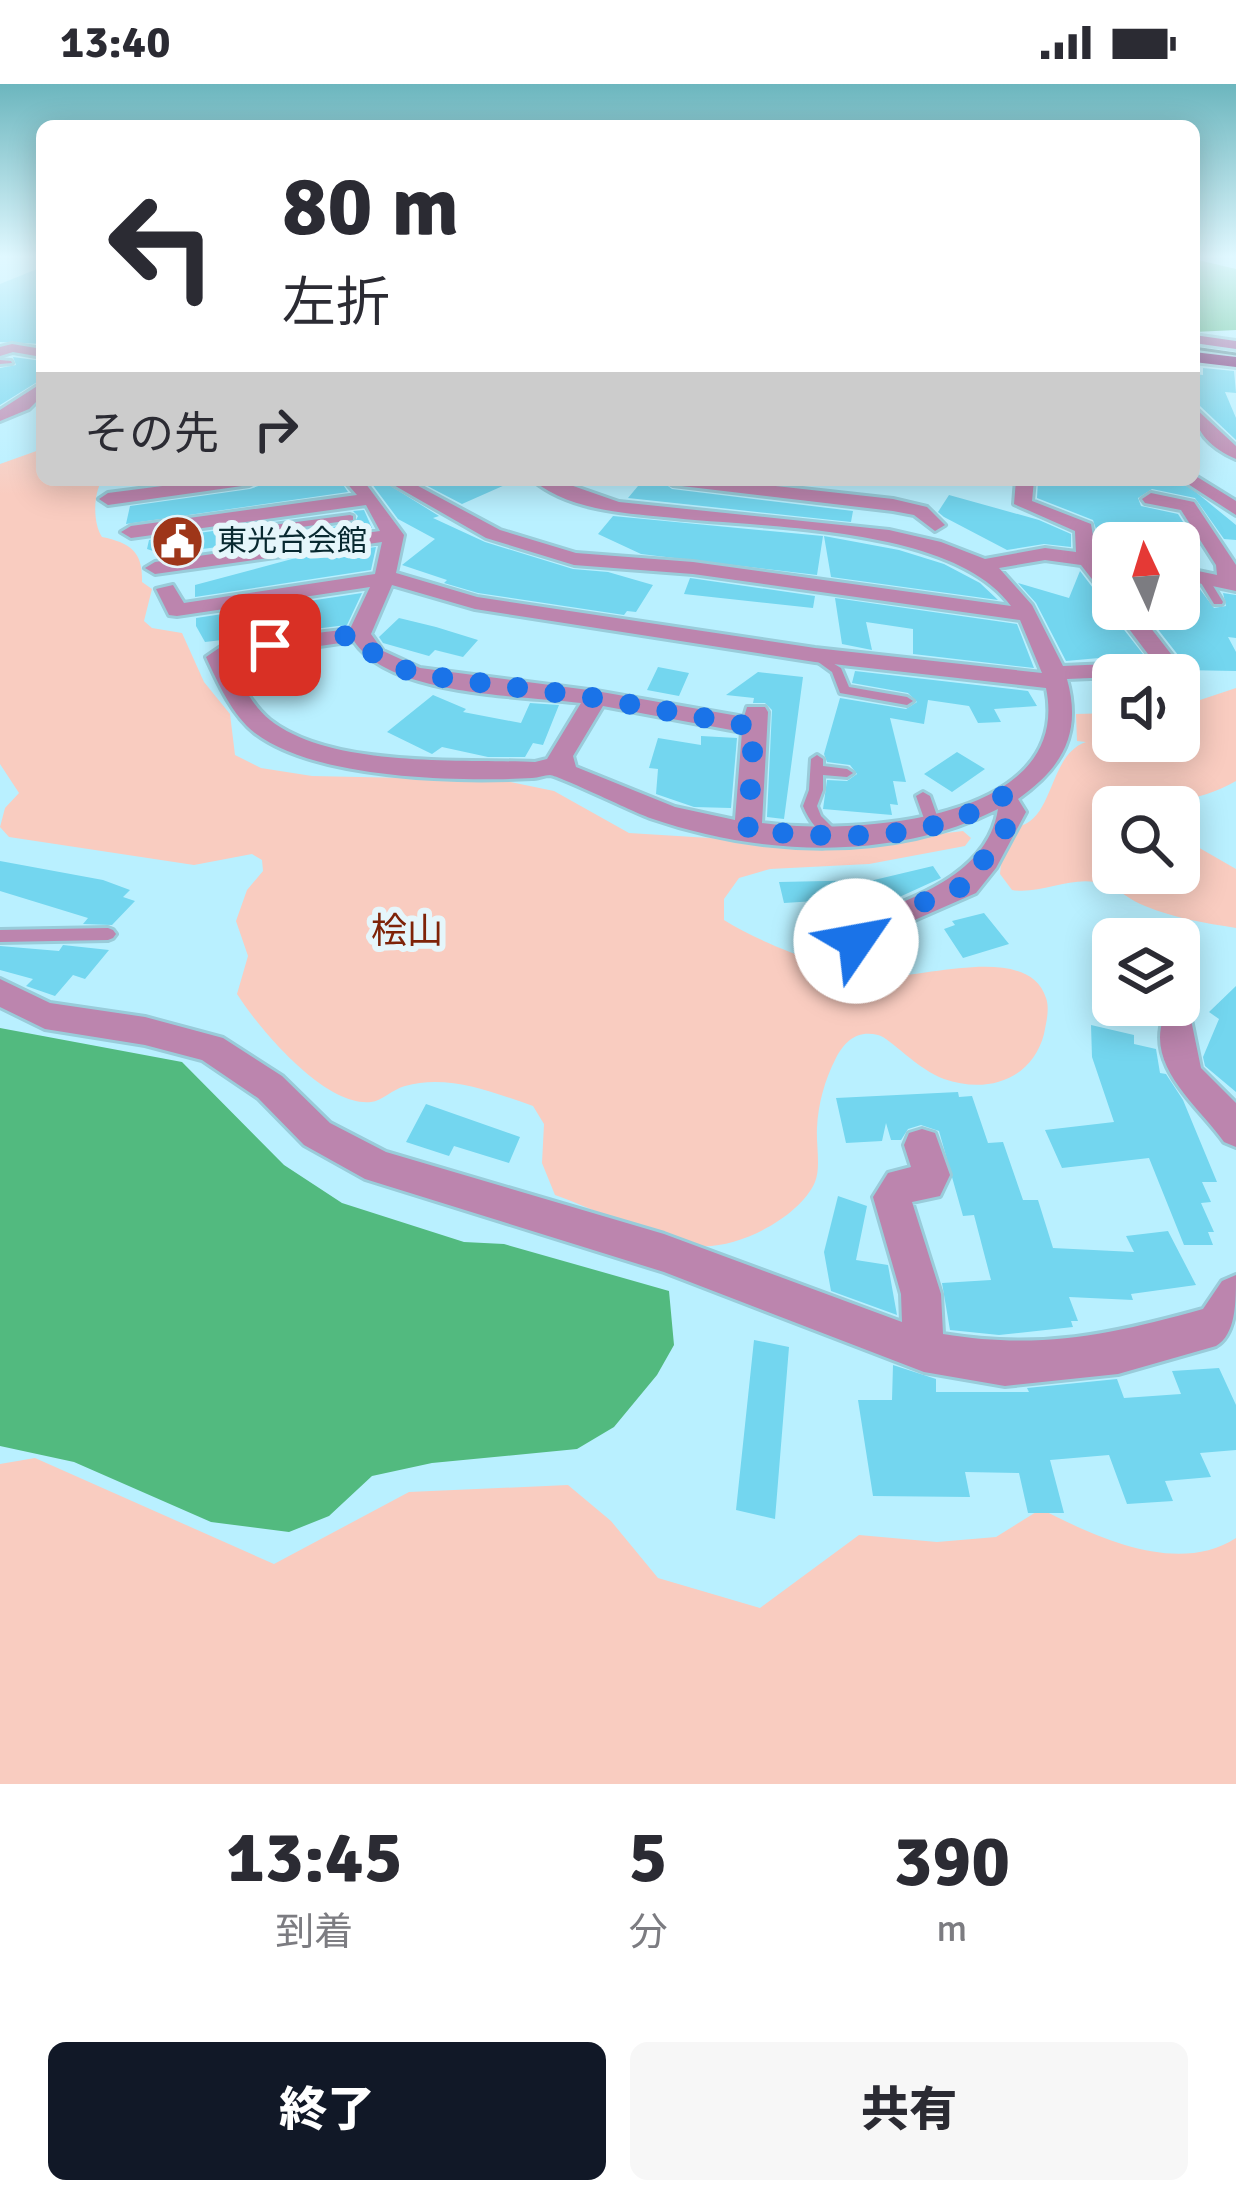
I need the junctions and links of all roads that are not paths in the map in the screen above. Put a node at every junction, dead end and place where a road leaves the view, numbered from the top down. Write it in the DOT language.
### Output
graph roads {
  1 [pos="1200,340"];
  2 [pos="1236,345"];
  3 [pos="36,352"];
  4 [pos="1200,358"];
  5 [pos="3,359"];
  6 [pos="1236,362"];
  7 [pos="36,394"];
  8 [pos="0,415"];
  9 [pos="1200,420"];
  10 [pos="36,424"];
  11 [pos="1236,454"];
  12 [pos="1200,484"];
  13 [pos="207,486"];
  14 [pos="359,486"];
  15 [pos="405,486"];
  16 [pos="555,486"];
  17 [pos="727,486"];
  18 [pos="1024,486"];
  19 [pos="1151,499"];
  20 [pos="108,500"];
  21 [pos="372,500"];
  22 [pos="1236,509"];
  23 [pos="350,518"];
  24 [pos="311,523"];
  25 [pos="935,525"];
  26 [pos="131,532"];
  27 [pos="227,535"];
  28 [pos="394,535"];
  29 [pos="316,546"];
  30 [pos="1087,559"];
  31 [pos="1092,560"];
  32 [pos="982,566"];
  33 [pos="1092,566"];
  34 [pos="155,568"];
  35 [pos="1200,577"];
  36 [pos="384,578"];
  37 [pos="166,589"];
  38 [pos="1228,590"];
  39 [pos="1026,614"];
  40 [pos="1141,630"];
  41 [pos="360,634"];
  42 [pos="815,656"];
  43 [pos="1056,678"];
  44 [pos="596,698"];
  45 [pos="907,701"];
  46 [pos="558,765"];
  47 [pos="847,773"];
  48 [pos="923,796"];
  49 [pos="1003,796"];
  50 [pos="934,827"];
  51 [pos="748,830"];
  52 [pos="834,836"];
  53 [pos="108,934"];
  54 [pos="0,936"];
  55 [pos="878,948"];
  56 [pos="0,992"];
  57 [pos="1178,1026"];
  58 [pos="1236,1131"];
  59 [pos="922,1145"];
  60 [pos="1236,1295"];
  61 [pos="924,1351"];
  1 -- 2 [label="street"];
  3 -- 5 [label="street"];
  4 -- 6 [label="highway"];
  7 -- 8 [label="street"];
  8 -- 10 [label="street"];
  9 -- 11 [label="street"];
  12 -- 22 [label="street"];
  13 -- 20 [label="street"];
  14 -- 21 [label="street"];
  15 -- 39 [label="street"];
  16 -- 32 [label="street"];
  17 -- 25 [label="street"];
  18 -- 30 [label="street"];
  19 -- 38 [label="street"];
  21 -- 26 [label="street"];
  21 -- 28 [label="street"];
  23 -- 24 [label="lane"];
  24 -- 27 [label="lane"];
  24 -- 29 [label="lane"];
  28 -- 29 [label="street"];
  28 -- 36 [label="street"];
  29 -- 34 [label="street"];
  30 -- 31 [label="street"];
  30 -- 32 [label="street"];
  30 -- 33 [label="street"];
  32 -- 39 [label="street"];
  35 -- 38 [label="street"];
  36 -- 37 [label="street"];
  36 -- 41 [label="street"];
  36 -- 42 [label="street"];
  39 -- 43 [label="street"];
  40 -- 43 [label="street"];
  41 -- 44 [label="street"];
  41 -- 46 [label="street"];
  42 -- 43 [label="street"];
  42 -- 45 [label="lane"];
  43 -- 49 [label="street"];
  44 -- 46 [label="street"];
  44 -- 51 [label="street"];
  46 -- 51 [label="street"];
  47 -- 52 [label="lane"];
  48 -- 50 [label="lane"];
  49 -- 50 [label="street"];
  49 -- 55 [label="street"];
  50 -- 52 [label="street"];
  51 -- 52 [label="street"];
  53 -- 54 [label="lane"];
  56 -- 61 [label="street"];
  57 -- 58 [label="street"];
  59 -- 61 [label="street"];
  60 -- 61 [label="street"];
}
